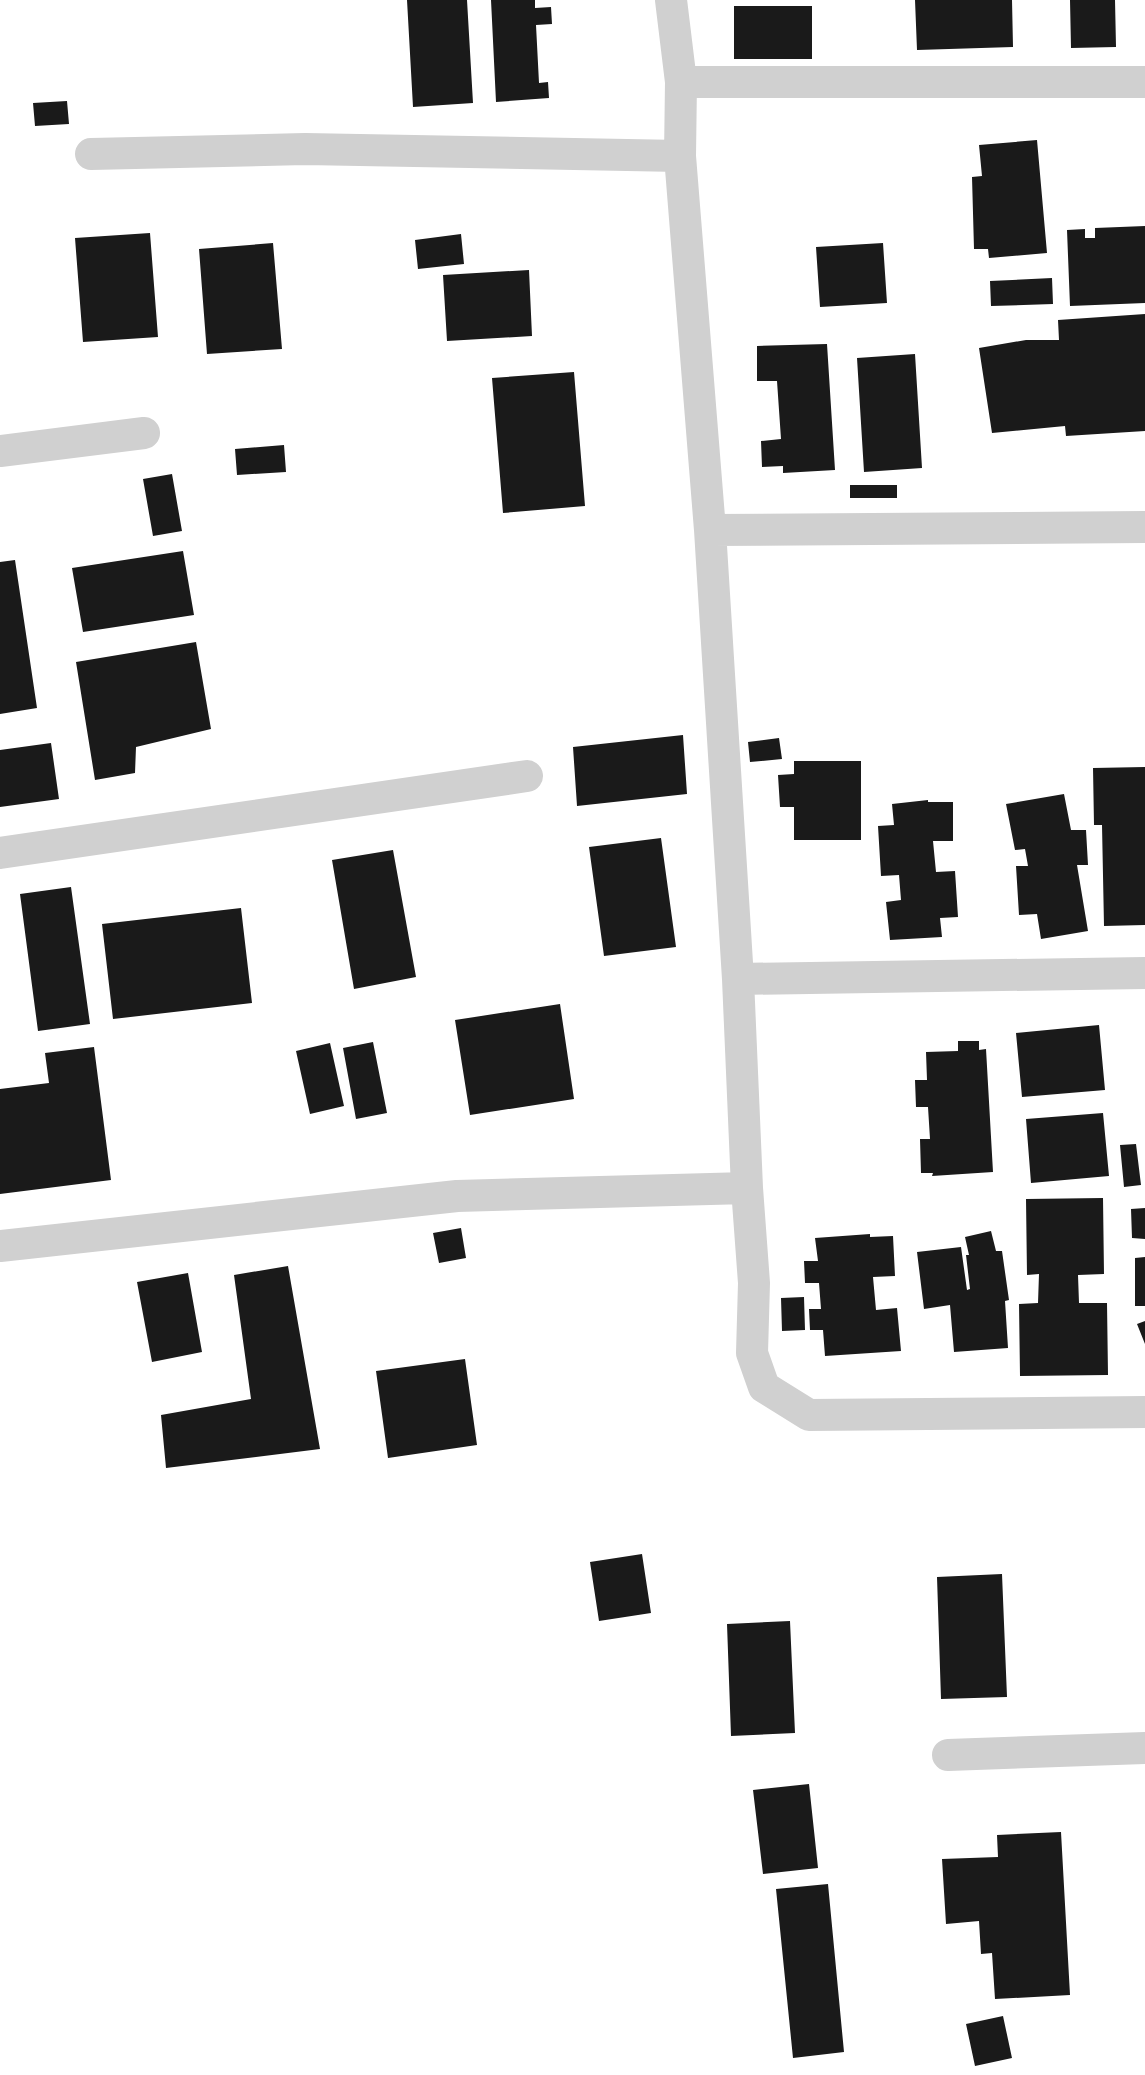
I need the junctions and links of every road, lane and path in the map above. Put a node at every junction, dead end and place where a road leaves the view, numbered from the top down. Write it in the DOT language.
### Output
graph roads {
  1 [pos="671,0"];
  2 [pos="681,82"];
  3 [pos="1145,82"];
  4 [pos="91,154"];
  5 [pos="680,156"];
  6 [pos="144,433"];
  7 [pos="0,451"];
  8 [pos="1145,527"];
  9 [pos="710,530"];
  10 [pos="527,776"];
  11 [pos="0,853"];
  12 [pos="1145,973"];
  13 [pos="738,979"];
  14 [pos="747,1188"];
  15 [pos="0,1246"];
  16 [pos="1145,1412"];
  17 [pos="1145,1748"];
  18 [pos="948,1755"];
  1 -- 2 [label="street"];
  2 -- 3 [label="street"];
  2 -- 5 [label="street"];
  4 -- 5 [label="street"];
  5 -- 9 [label="street"];
  6 -- 7 [label="street"];
  8 -- 9 [label="street"];
  9 -- 13 [label="street"];
  10 -- 11 [label="street"];
  12 -- 13 [label="street"];
  13 -- 14 [label="street"];
  14 -- 15 [label="street"];
  14 -- 16 [label="street"];
  17 -- 18 [label="street"];
}
